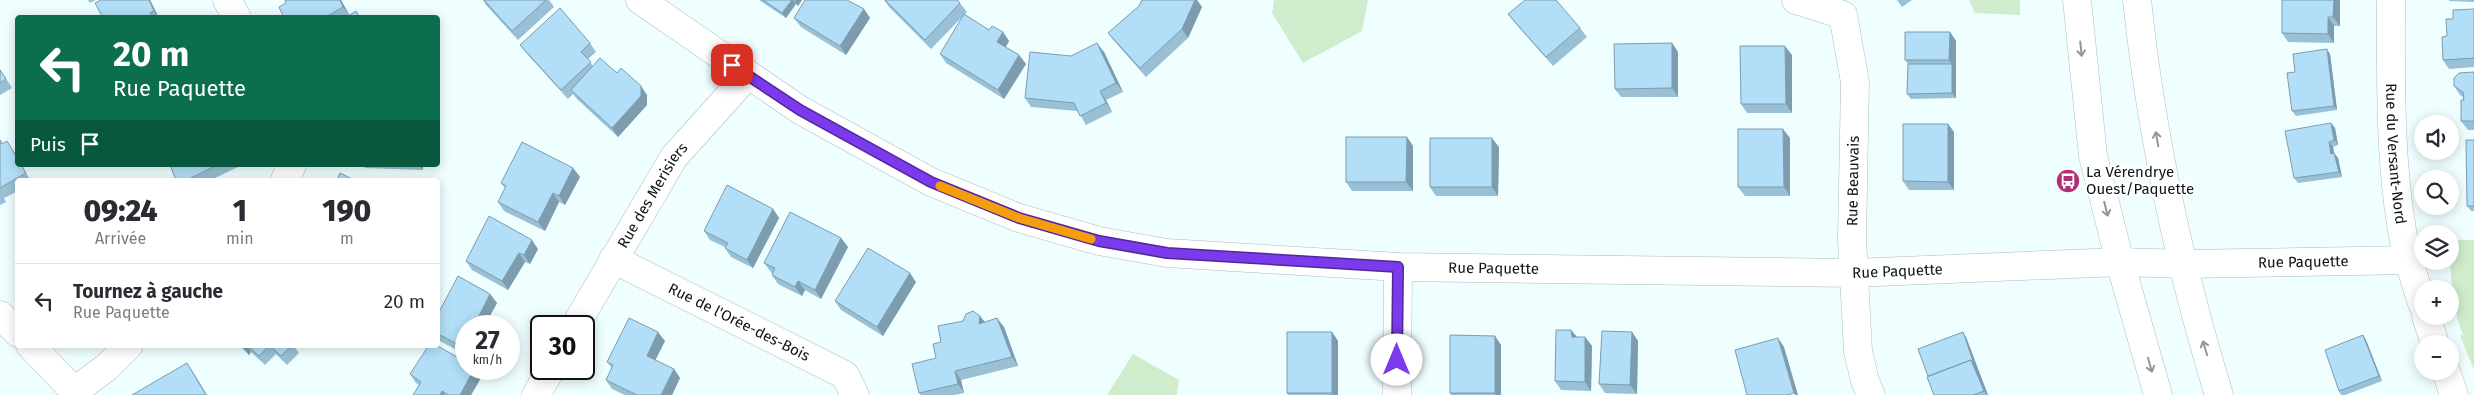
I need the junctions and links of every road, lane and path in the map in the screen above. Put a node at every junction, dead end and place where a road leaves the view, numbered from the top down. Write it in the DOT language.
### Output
graph roads {
  1 [pos="227,0"];
  2 [pos="640,0"];
  3 [pos="1796,0"];
  4 [pos="2078,0"];
  5 [pos="2138,0"];
  6 [pos="2391,0"];
  7 [pos="235,15"];
  8 [pos="747,76"];
  9 [pos="613,259"];
  10 [pos="2410,260"];
  11 [pos="2120,262"];
  12 [pos="2184,264"];
  13 [pos="1398,267"];
  14 [pos="1853,273"];
  15 [pos="2416,280"];
  16 [pos="581,315"];
  17 [pos="0,316"];
  18 [pos="15,330"];
  19 [pos="33,348"];
  20 [pos="126,348"];
  21 [pos="545,380"];
  22 [pos="2449,380"];
  23 [pos="77,393"];
  24 [pos="536,395"];
  25 [pos="855,395"];
  26 [pos="1397,395"];
  27 [pos="1871,395"];
  28 [pos="2158,395"];
  29 [pos="2219,395"];
  30 [pos="2454,395"];
  1 -- 7 [label="street"];
  2 -- 8 [label="street, Rue Paquette"];
  3 -- 14 [label="street, Rue Beauvais"];
  4 -- 11 [label="street, one-way"];
  12 -- 5 [label="street, one-way"];
  6 -- 10 [label="street, Rue du Versant-Nord"];
  8 -- 9 [label="street, Rue des Merisiers"];
  8 -- 13 [label="street, Rue Paquette"];
  9 -- 16 [label="street, Rue des Merisiers"];
  9 -- 25 [label="street, Rue de l'Orée-des-Bois"];
  10 -- 12 [label="street, Rue Paquette"];
  10 -- 15 [label="street, Rue du Versant-Nord"];
  11 -- 12 [label="street, Rue Paquette"];
  11 -- 14 [label="street, Rue Paquette"];
  11 -- 28 [label="street, one-way"];
  29 -- 12 [label="street, one-way"];
  13 -- 14 [label="street, Rue Paquette"];
  13 -- 26 [label="street"];
  14 -- 27 [label="street, Rue Beauvais"];
  17 -- 18 [label="street"];
  19 -- 23 [label="street"];
  20 -- 23 [label="street"];
  21 -- 24 [label="street"];
  22 -- 30 [label="street"];
}
